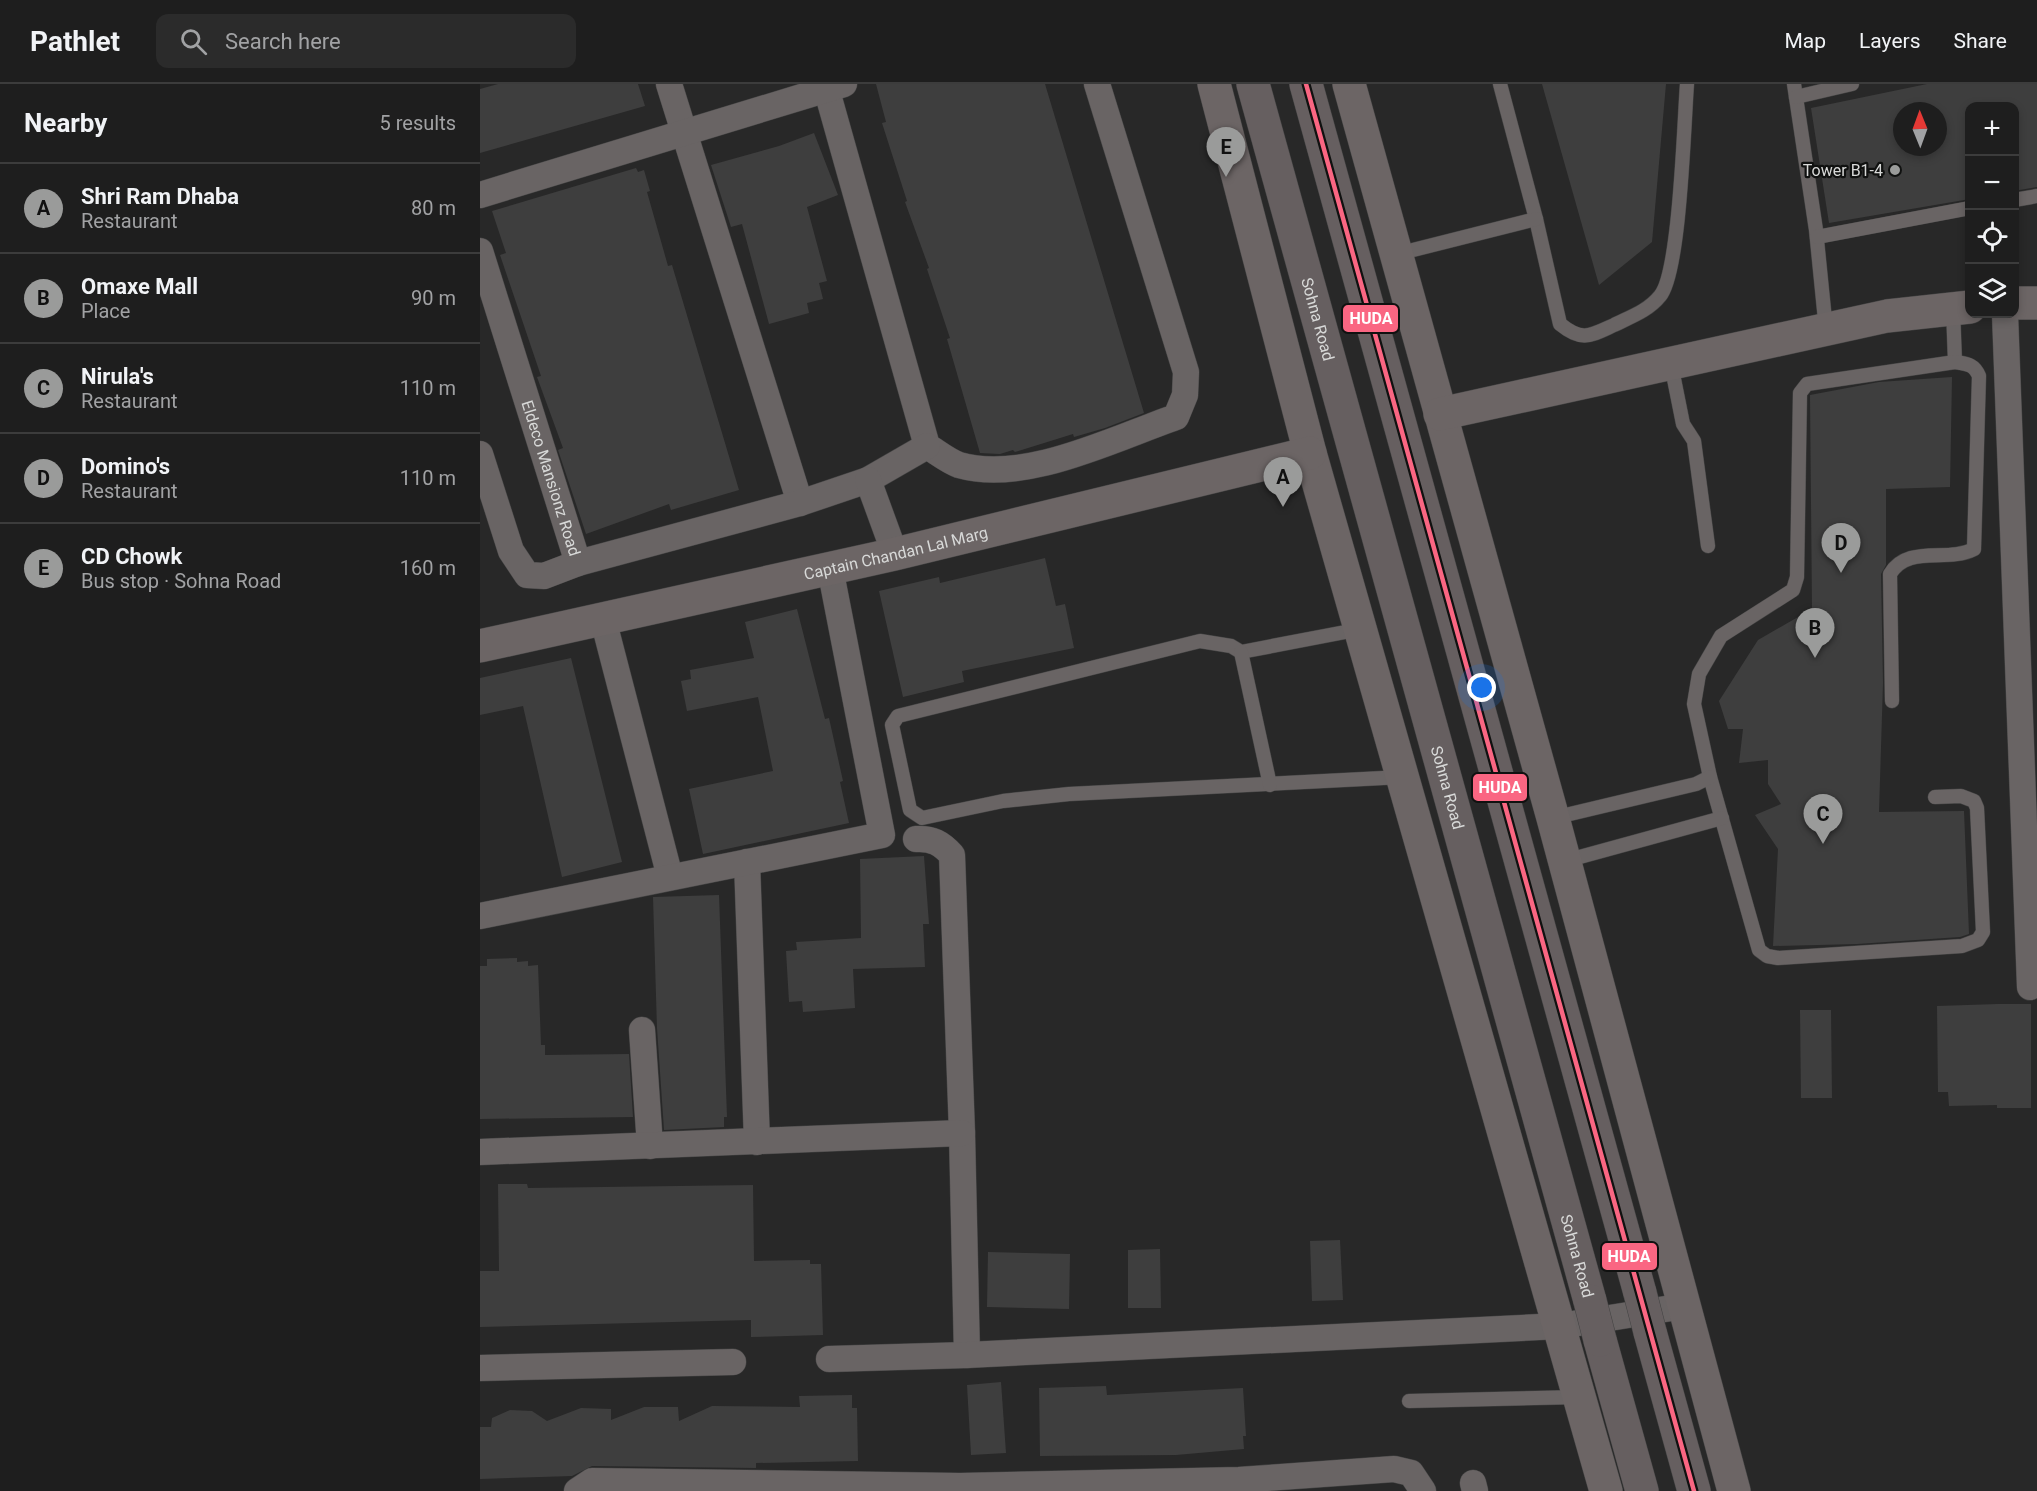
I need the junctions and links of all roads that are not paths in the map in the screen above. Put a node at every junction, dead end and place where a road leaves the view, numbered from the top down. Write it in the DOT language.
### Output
graph roads {
  1 [pos="669,84"];
  2 [pos="1097,84"];
  3 [pos="1214,84"];
  4 [pos="1253,84"];
  5 [pos="1306,84"];
  6 [pos="1349,84"];
  7 [pos="1500,84"];
  8 [pos="1687,84"];
  9 [pos="1852,84"];
  10 [pos="832,86"];
  11 [pos="1795,91"];
  12 [pos="683,133"];
  13 [pos="480,195"];
  14 [pos="2037,196"];
  15 [pos="2019,199"];
  16 [pos="1965,209"];
  17 [pos="1536,219"];
  18 [pos="1817,237"];
  19 [pos="480,251"];
  20 [pos="1397,254"];
  21 [pos="2019,303"];
  22 [pos="2037,303"];
  23 [pos="1961,308"];
  24 [pos="2005,318"];
  25 [pos="1826,330"];
  26 [pos="1955,362"];
  27 [pos="1671,364"];
  28 [pos="1440,414"];
  29 [pos="927,446"];
  30 [pos="1310,453"];
  31 [pos="480,454"];
  32 [pos="868,480"];
  33 [pos="800,503"];
  34 [pos="1708,546"];
  35 [pos="895,554"];
  36 [pos="578,563"];
  37 [pos="831,568"];
  38 [pos="2026,584"];
  39 [pos="603,619"];
  40 [pos="1361,629"];
  41 [pos="480,646"];
  42 [pos="1241,652"];
  43 [pos="1892,702"];
  44 [pos="1403,777"];
  45 [pos="1710,777"];
  46 [pos="1270,785"];
  47 [pos="1935,797"];
  48 [pos="1552,818"];
  49 [pos="1722,818"];
  50 [pos="916,839"];
  51 [pos="1564,861"];
  52 [pos="747,862"];
  53 [pos="670,878"];
  54 [pos="2032,896"];
  55 [pos="480,916"];
  56 [pos="2030,987"];
  57 [pos="642,1030"];
  58 [pos="962,1133"];
  59 [pos="757,1142"];
  60 [pos="650,1146"];
  61 [pos="480,1152"];
  62 [pos="1684,1306"];
  63 [pos="1560,1326"];
  64 [pos="967,1355"];
  65 [pos="829,1359"];
  66 [pos="734,1362"];
  67 [pos="480,1368"];
  68 [pos="1580,1397"];
  69 [pos="1409,1401"];
  70 [pos="1239,1485"];
  71 [pos="960,1489"];
  72 [pos="577,1491"];
  73 [pos="1423,1491"];
  74 [pos="1606,1491"];
  75 [pos="1642,1491"];
  76 [pos="1694,1491"];
  77 [pos="1734,1491"];
  1 -- 12 [label="street"];
  2 -- 29 [label="street"];
  3 -- 30 [label="main road"];
  4 -- 75 [label="highway, Sohna Road, bridge"];
  5 -- 76 [label="highway, bridge"];
  6 -- 20 [label="main road"];
  7 -- 17 [label="lane"];
  8 -- 17 [label="lane"];
  9 -- 11 [label="lane"];
  10 -- 12 [label="street"];
  10 -- 29 [label="street"];
  11 -- 18 [label="lane"];
  12 -- 13 [label="street"];
  12 -- 33 [label="street"];
  14 -- 15 [label="lane"];
  16 -- 18 [label="lane"];
  17 -- 20 [label="lane"];
  18 -- 25 [label="lane"];
  19 -- 36 [label="street, Eldeco Mansionz Road"];
  20 -- 28 [label="main road"];
  21 -- 22 [label="main road"];
  23 -- 25 [label="main road"];
  23 -- 26 [label="lane"];
  24 -- 38 [label="street"];
  25 -- 27 [label="main road"];
  26 -- 43 [label="lane"];
  26 -- 45 [label="lane"];
  27 -- 28 [label="main road"];
  27 -- 34 [label="lane"];
  28 -- 48 [label="main road"];
  29 -- 32 [label="street"];
  30 -- 35 [label="main road, Captain Chandan Lal Marg"];
  30 -- 40 [label="main road"];
  31 -- 36 [label="street, Eldeco Mansionz Road"];
  32 -- 33 [label="street"];
  32 -- 35 [label="street"];
  33 -- 36 [label="street"];
  35 -- 37 [label="main road, Captain Chandan Lal Marg"];
  37 -- 39 [label="main road, Captain Chandan Lal Marg"];
  37 -- 52 [label="street"];
  38 -- 54 [label="street"];
  39 -- 41 [label="main road, Captain Chandan Lal Marg"];
  39 -- 53 [label="street"];
  40 -- 42 [label="lane"];
  40 -- 44 [label="main road"];
  42 -- 46 [label="lane"];
  42 -- 46 [label="lane"];
  44 -- 46 [label="lane"];
  44 -- 63 [label="main road"];
  45 -- 48 [label="lane"];
  45 -- 49 [label="lane"];
  47 -- 49 [label="lane"];
  48 -- 51 [label="main road"];
  49 -- 51 [label="lane"];
  50 -- 58 [label="street"];
  51 -- 62 [label="main road"];
  52 -- 53 [label="street"];
  52 -- 59 [label="street"];
  53 -- 55 [label="street"];
  54 -- 56 [label="street"];
  57 -- 60 [label="street"];
  58 -- 59 [label="street"];
  58 -- 64 [label="street"];
  59 -- 60 [label="street"];
  60 -- 61 [label="street"];
  62 -- 63 [label="street"];
  62 -- 77 [label="main road"];
  63 -- 64 [label="street"];
  63 -- 68 [label="main road"];
  64 -- 65 [label="street"];
  66 -- 67 [label="street"];
  68 -- 69 [label="lane"];
  68 -- 74 [label="main road"];
  70 -- 71 [label="street"];
  70 -- 73 [label="street"];
  71 -- 72 [label="street"];
}
